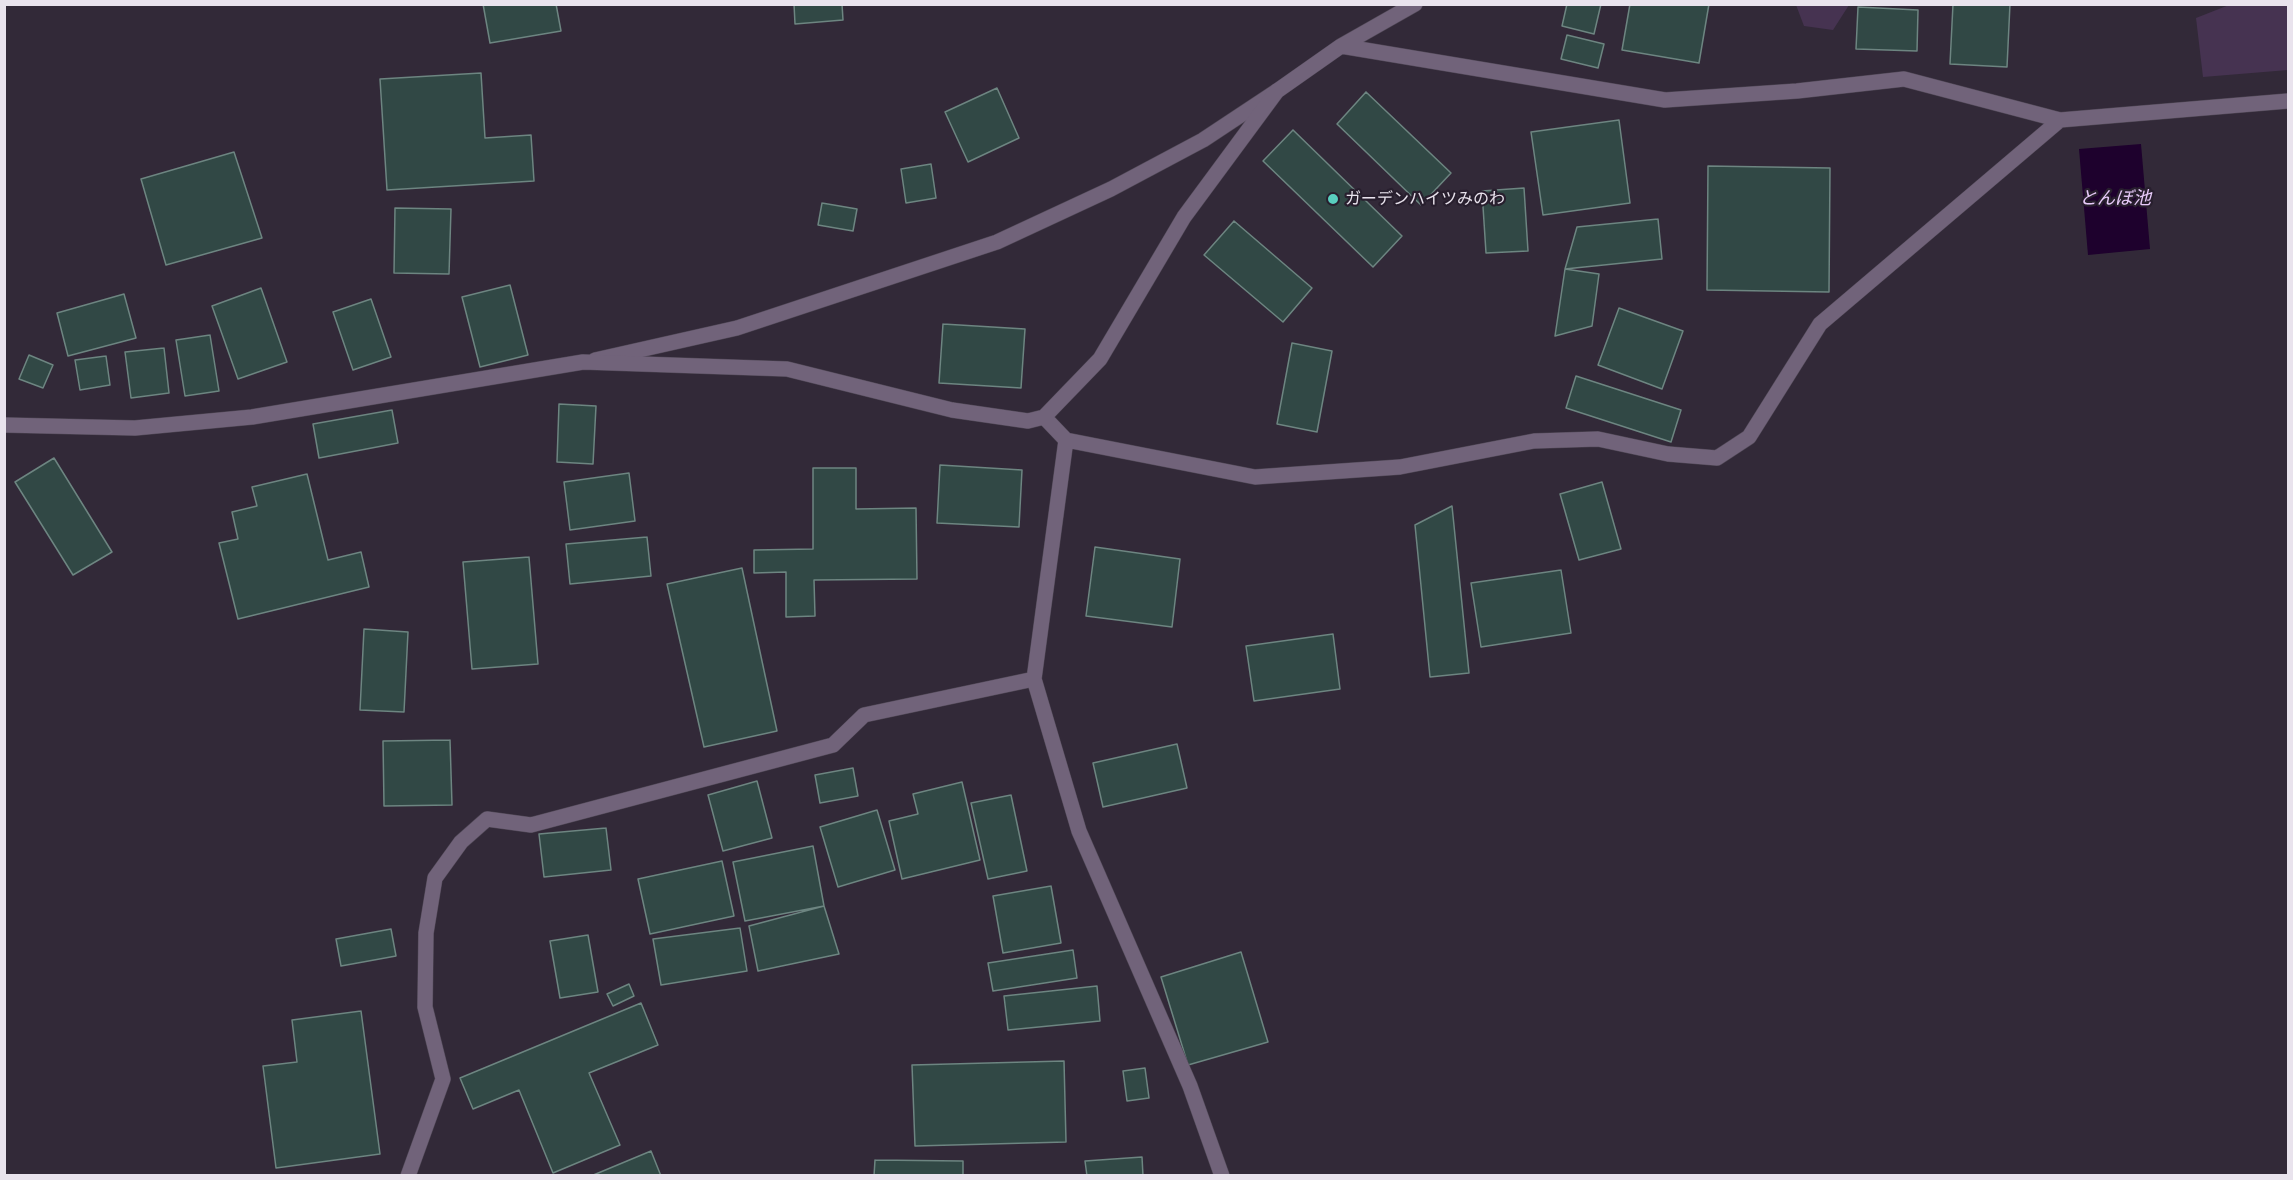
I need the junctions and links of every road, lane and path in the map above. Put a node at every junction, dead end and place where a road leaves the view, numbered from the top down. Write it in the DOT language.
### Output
graph roads {
  1 [pos="1415,4"];
  2 [pos="1341,46"];
  3 [pos="1277,91"];
  4 [pos="2289,101"];
  5 [pos="2060,120"];
  6 [pos="583,362"];
  7 [pos="1044,417"];
  8 [pos="4,425"];
  9 [pos="1066,440"];
  10 [pos="1034,679"];
  11 [pos="408,1176"];
  12 [pos="1222,1176"];
  1 -- 2 [label="street"];
  2 -- 3 [label="street"];
  2 -- 5 [label="street"];
  3 -- 6 [label="street"];
  3 -- 7 [label="street"];
  4 -- 5 [label="street"];
  5 -- 9 [label="street"];
  6 -- 7 [label="street"];
  6 -- 8 [label="street"];
  7 -- 9 [label="street"];
  9 -- 10 [label="street"];
  10 -- 11 [label="street"];
  10 -- 12 [label="street"];
}
